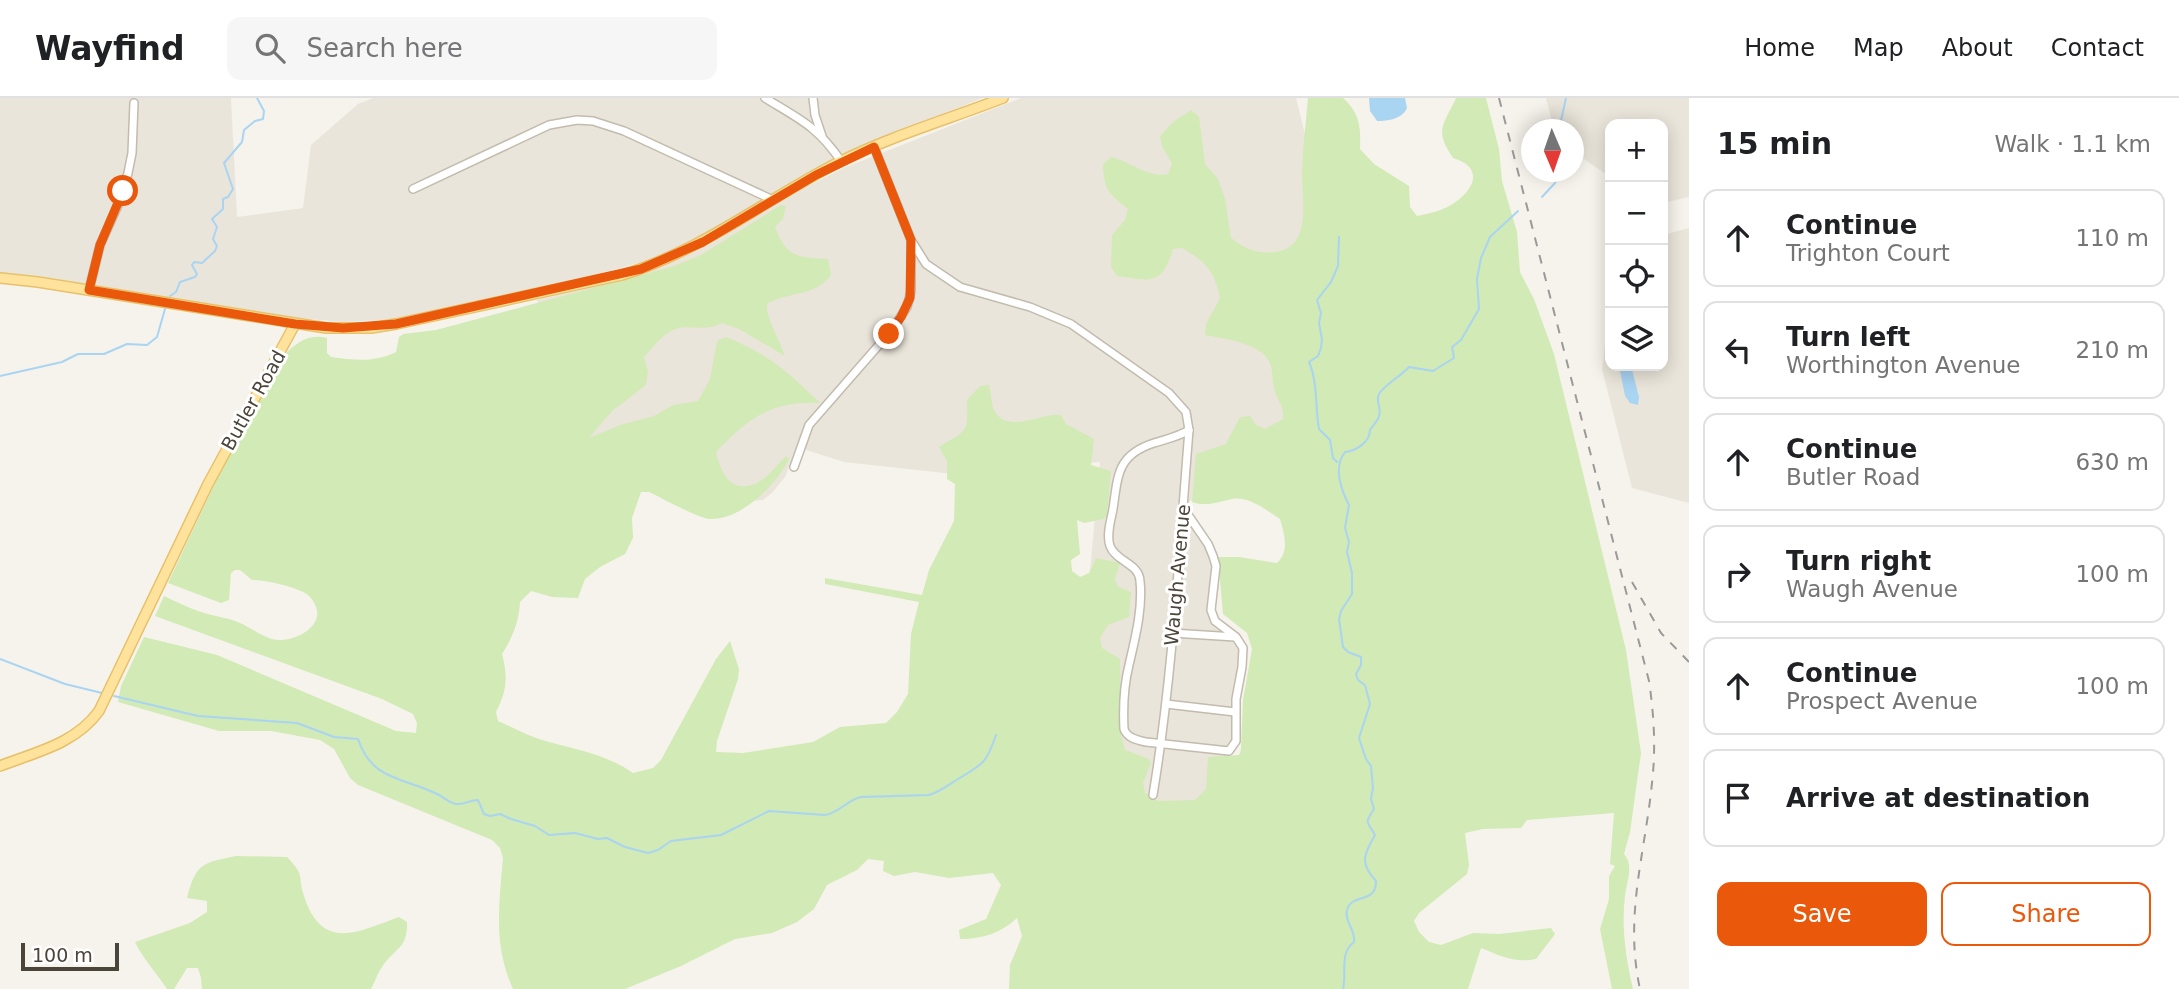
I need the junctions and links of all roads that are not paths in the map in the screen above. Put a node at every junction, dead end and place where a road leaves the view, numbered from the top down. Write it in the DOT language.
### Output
graph roads {
  1 [pos="765,98"];
  2 [pos="813,98"];
  3 [pos="1003,98"];
  4 [pos="134,103"];
  5 [pos="822,136"];
  6 [pos="874,147"];
  7 [pos="841,161"];
  8 [pos="413,189"];
  9 [pos="773,200"];
  10 [pos="911,240"];
  11 [pos="0,278"];
  12 [pos="89,290"];
  13 [pos="295,324"];
  14 [pos="1189,430"];
  15 [pos="794,467"];
  16 [pos="1183,509"];
  17 [pos="1172,633"];
  18 [pos="1236,637"];
  19 [pos="1166,704"];
  20 [pos="1235,712"];
  21 [pos="1162,742"];
  22 [pos="0,766"];
  23 [pos="1153,795"];
  1 -- 5 [label="street"];
  2 -- 5 [label="street"];
  3 -- 6 [label="main road"];
  4 -- 12 [label="street"];
  5 -- 7 [label="street"];
  6 -- 7 [label="main road"];
  6 -- 10 [label="street"];
  7 -- 9 [label="main road"];
  8 -- 9 [label="street"];
  9 -- 13 [label="main road"];
  10 -- 14 [label="street, Waugh Avenue"];
  10 -- 15 [label="street"];
  11 -- 12 [label="main road"];
  12 -- 13 [label="main road"];
  13 -- 22 [label="main road, Butler Road"];
  14 -- 16 [label="street, Waugh Avenue"];
  14 -- 21 [label="street"];
  16 -- 17 [label="street, Waugh Avenue"];
  16 -- 18 [label="street"];
  17 -- 18 [label="street"];
  17 -- 19 [label="street, Waugh Avenue"];
  18 -- 20 [label="street"];
  19 -- 20 [label="street"];
  19 -- 21 [label="street, Waugh Avenue"];
  20 -- 21 [label="street"];
  21 -- 23 [label="street, Waugh Avenue"];
}
